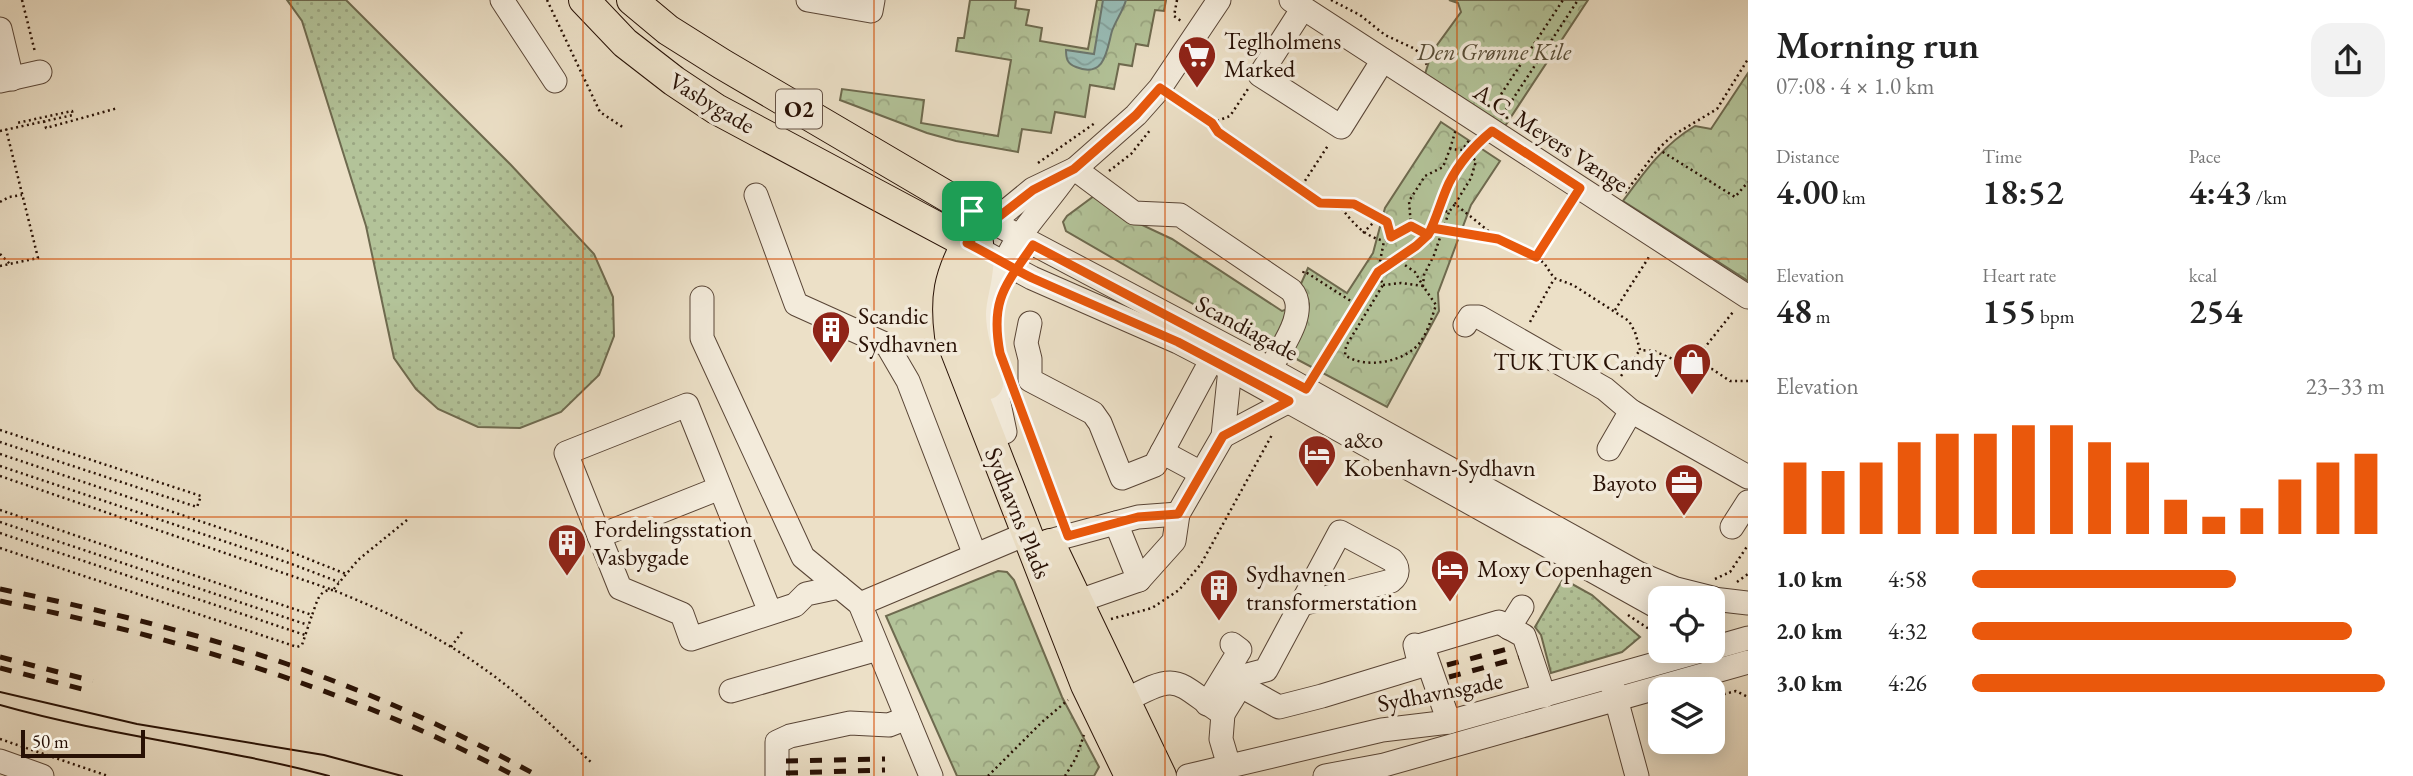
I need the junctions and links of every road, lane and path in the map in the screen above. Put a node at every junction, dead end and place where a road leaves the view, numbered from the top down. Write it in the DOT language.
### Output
graph roads {
  1 [pos="22,0"];
  2 [pos="502,0"];
  3 [pos="547,0"];
  4 [pos="584,0"];
  5 [pos="632,0"];
  6 [pos="808,0"];
  7 [pos="873,0"];
  8 [pos="1177,0"];
  9 [pos="1219,0"];
  10 [pos="1578,0"];
  11 [pos="1297,4"];
  12 [pos="1188,17"];
  13 [pos="1184,22"];
  14 [pos="0,29"];
  15 [pos="1179,30"];
  16 [pos="1748,59"];
  17 [pos="1383,60"];
  18 [pos="40,72"];
  19 [pos="1260,75"];
  20 [pos="6,80"];
  21 [pos="555,81"];
  22 [pos="1160,88"];
  23 [pos="118,108"];
  24 [pos="1101,119"];
  25 [pos="44,121"];
  26 [pos="17,123"];
  27 [pos="1212,123"];
  28 [pos="1340,126"];
  29 [pos="624,128"];
  30 [pos="6,129"];
  31 [pos="0,131"];
  32 [pos="1492,131"];
  33 [pos="1658,149"];
  34 [pos="1469,153"];
  35 [pos="1032,167"];
  36 [pos="1071,171"];
  37 [pos="1748,182"];
  38 [pos="1580,188"];
  39 [pos="1299,190"];
  40 [pos="22,195"];
  41 [pos="756,195"];
  42 [pos="0,202"];
  43 [pos="1338,204"];
  44 [pos="1455,204"];
  45 [pos="1440,209"];
  46 [pos="1612,209"];
  47 [pos="1449,212"];
  48 [pos="1379,217"];
  49 [pos="1432,228"];
  50 [pos="1444,230"];
  51 [pos="1363,233"];
  52 [pos="1428,235"];
  53 [pos="982,237"];
  54 [pos="1019,237"];
  55 [pos="1391,237"];
  56 [pos="1498,239"];
  57 [pos="1660,240"];
  58 [pos="1384,241"];
  59 [pos="0,254"];
  60 [pos="1536,257"];
  61 [pos="1396,259"];
  62 [pos="10,264"];
  63 [pos="0,266"];
  64 [pos="1378,272"];
  65 [pos="1554,278"];
  66 [pos="1382,285"];
  67 [pos="1423,286"];
  68 [pos="1291,290"];
  69 [pos="1747,297"];
  70 [pos="702,298"];
  71 [pos="1357,305"];
  72 [pos="1615,310"];
  73 [pos="1030,323"];
  74 [pos="1465,326"];
  75 [pos="1520,340"];
  76 [pos="1640,350"];
  77 [pos="1221,364"];
  78 [pos="1690,366"];
  79 [pos="1270,369"];
  80 [pos="1748,382"];
  81 [pos="1609,393"];
  82 [pos="1296,398"];
  83 [pos="1631,411"];
  84 [pos="1013,420"];
  85 [pos="0,430"];
  86 [pos="1223,436"];
  87 [pos="0,442"];
  88 [pos="1609,449"];
  89 [pos="1162,452"];
  90 [pos="0,454"];
  91 [pos="0,466"];
  92 [pos="1201,473"];
  93 [pos="0,476"];
  94 [pos="1748,477"];
  95 [pos="720,488"];
  96 [pos="1748,502"];
  97 [pos="197,507"];
  98 [pos="0,510"];
  99 [pos="1178,514"];
  100 [pos="193,519"];
  101 [pos="407,520"];
  102 [pos="0,522"];
  103 [pos="1116,523"];
  104 [pos="1732,527"];
  105 [pos="0,533"];
  106 [pos="599,536"];
  107 [pos="1047,537"];
  108 [pos="1748,545"];
  109 [pos="0,548"];
  110 [pos="975,555"];
  111 [pos="1748,573"];
  112 [pos="346,574"];
  113 [pos="1139,580"];
  114 [pos="339,582"];
  115 [pos="1734,585"];
  116 [pos="1669,586"];
  117 [pos="1719,586"];
  118 [pos="839,587"];
  119 [pos="333,590"];
  120 [pos="1725,596"];
  121 [pos="1648,601"];
  122 [pos="1748,603"];
  123 [pos="860,604"];
  124 [pos="1302,604"];
  125 [pos="1522,607"];
  126 [pos="770,612"];
  127 [pos="1082,613"];
  128 [pos="312,615"];
  129 [pos="309,625"];
  130 [pos="1508,628"];
  131 [pos="462,632"];
  132 [pos="1725,633"];
  133 [pos="305,635"];
  134 [pos="1748,639"];
  135 [pos="1232,644"];
  136 [pos="1419,644"];
  137 [pos="1725,645"];
  138 [pos="451,647"];
  139 [pos="878,649"];
  140 [pos="1748,662"];
  141 [pos="1673,663"];
  142 [pos="1241,686"];
  143 [pos="1613,689"];
  144 [pos="731,691"];
  145 [pos="1725,694"];
  146 [pos="1073,695"];
  147 [pos="1544,696"];
  148 [pos="1748,697"];
  149 [pos="1125,701"];
  150 [pos="1215,709"];
  151 [pos="907,718"];
  152 [pos="1449,722"];
  153 [pos="1084,734"];
  154 [pos="0,739"];
  155 [pos="1335,741"];
  156 [pos="0,761"];
  157 [pos="593,764"];
  158 [pos="1229,766"];
  159 [pos="1340,775"];
  160 [pos="42,776"];
  161 [pos="108,776"];
  162 [pos="777,776"];
  163 [pos="931,776"];
  164 [pos="988,776"];
  165 [pos="1065,776"];
  166 [pos="1130,776"];
  167 [pos="1161,776"];
  168 [pos="1188,776"];
  169 [pos="1637,776"];
  1 -- 18 [label="path"];
  2 -- 21 [label="street"];
  3 -- 29 [label="path"];
  4 -- 53 [label="main road, Vasbygade / O2"];
  5 -- 53 [label="main road, Vasbygade / O2"];
  6 -- 7 [label="street"];
  8 -- 13 [label="path"];
  9 -- 22 [label="street"];
  10 -- 32 [label="path"];
  11 -- 17 [label="street, A.C. Meyers Vænge"];
  11 -- 19 [label="street"];
  12 -- 13 [label="path"];
  13 -- 15 [label="path"];
  14 -- 20 [label="street"];
  16 -- 33 [label="path"];
  17 -- 28 [label="street"];
  17 -- 32 [label="street, A.C. Meyers Vænge"];
  18 -- 20 [label="street"];
  19 -- 27 [label="path"];
  19 -- 28 [label="street"];
  22 -- 27 [label="path"];
  22 -- 36 [label="street"];
  23 -- 25 [label="path"];
  24 -- 35 [label="path"];
  25 -- 26 [label="path"];
  25 -- 30 [label="path"];
  27 -- 39 [label="path"];
  28 -- 39 [label="path"];
  30 -- 31 [label="path"];
  30 -- 40 [label="path"];
  32 -- 34 [label="path"];
  32 -- 38 [label="street, A.C. Meyers Vænge"];
  33 -- 37 [label="path"];
  33 -- 46 [label="path"];
  34 -- 44 [label="path"];
  34 -- 45 [label="path"];
  36 -- 53 [label="street"];
  36 -- 54 [label="street"];
  36 -- 68 [label="street"];
  38 -- 46 [label="street, A.C. Meyers Vænge"];
  38 -- 60 [label="path"];
  39 -- 43 [label="path"];
  40 -- 42 [label="path"];
  40 -- 62 [label="path"];
  41 -- 110 [label="street"];
  43 -- 48 [label="path"];
  43 -- 51 [label="path"];
  44 -- 47 [label="path"];
  44 -- 56 [label="path"];
  45 -- 47 [label="path"];
  45 -- 49 [label="path"];
  46 -- 57 [label="street, A.C. Meyers Vænge"];
  47 -- 50 [label="path"];
  48 -- 51 [label="path"];
  48 -- 55 [label="path"];
  49 -- 50 [label="path"];
  49 -- 52 [label="path"];
  50 -- 56 [label="path"];
  50 -- 67 [label="path"];
  51 -- 58 [label="path"];
  52 -- 55 [label="path"];
  52 -- 61 [label="path"];
  53 -- 54 [label="street"];
  53 -- 54 [label="street, Scandiagade"];
  53 -- 77 [label="street, Scandiagade"];
  53 -- 84 [label="main road, Sydhavns Plads"];
  53 -- 107 [label="main road, Sydhavns Plads"];
  54 -- 79 [label="street, Scandiagade"];
  55 -- 58 [label="path"];
  56 -- 60 [label="path"];
  57 -- 69 [label="street, A.C. Meyers Vænge"];
  57 -- 72 [label="path"];
  58 -- 64 [label="path"];
  59 -- 62 [label="path"];
  60 -- 65 [label="path"];
  61 -- 64 [label="path"];
  61 -- 67 [label="path"];
  62 -- 63 [label="path"];
  64 -- 66 [label="path"];
  64 -- 71 [label="path"];
  65 -- 72 [label="path"];
  65 -- 75 [label="path"];
  66 -- 67 [label="path"];
  66 -- 67 [label="path"];
  68 -- 71 [label="path"];
  68 -- 79 [label="street"];
  69 -- 78 [label="path"];
  70 -- 118 [label="street"];
  71 -- 82 [label="path"];
  72 -- 76 [label="path"];
  73 -- 89 [label="street"];
  74 -- 75 [label="street"];
  75 -- 81 [label="street"];
  76 -- 78 [label="path"];
  76 -- 81 [label="path"];
  77 -- 82 [label="street, Scandiagade"];
  77 -- 86 [label="street"];
  77 -- 89 [label="street"];
  78 -- 80 [label="path"];
  79 -- 82 [label="street, Scandiagade"];
  81 -- 83 [label="street"];
  82 -- 86 [label="street"];
  82 -- 116 [label="street, Scandiagade"];
  82 -- 121 [label="street, Scandiagade"];
  82 -- 127 [label="path"];
  83 -- 88 [label="street"];
  83 -- 94 [label="street"];
  84 -- 107 [label="main road, Sydhavns Plads"];
  84 -- 107 [label="path"];
  85 -- 97 [label="path"];
  86 -- 92 [label="street"];
  87 -- 97 [label="path"];
  89 -- 92 [label="street"];
  90 -- 100 [label="path"];
  91 -- 114 [label="path"];
  92 -- 99 [label="street"];
  93 -- 119 [label="path"];
  95 -- 106 [label="street"];
  95 -- 106 [label="street"];
  95 -- 126 [label="street"];
  96 -- 104 [label="street"];
  97 -- 100 [label="path"];
  98 -- 128 [label="path"];
  99 -- 103 [label="street"];
  99 -- 113 [label="street"];
  100 -- 112 [label="path"];
  101 -- 112 [label="path"];
  102 -- 129 [label="path"];
  103 -- 107 [label="street"];
  103 -- 113 [label="street"];
  105 -- 133 [label="path"];
  106 -- 126 [label="street"];
  107 -- 110 [label="street"];
  107 -- 127 [label="main road, Sydhavns Plads"];
  107 -- 166 [label="main road, Sydhavns Plads"];
  108 -- 117 [label="path"];
  109 -- 133 [label="path"];
  110 -- 123 [label="street"];
  111 -- 115 [label="path"];
  112 -- 114 [label="path"];
  113 -- 127 [label="street"];
  114 -- 119 [label="path"];
  118 -- 123 [label="street"];
  118 -- 126 [label="street"];
  119 -- 128 [label="path"];
  119 -- 138 [label="path"];
  120 -- 122 [label="street, Scandiagade"];
  123 -- 139 [label="street"];
  124 -- 142 [label="street"];
  125 -- 130 [label="street"];
  127 -- 149 [label="main road, Sydhavns Plads"];
  128 -- 129 [label="path"];
  129 -- 133 [label="path"];
  130 -- 136 [label="street"];
  130 -- 147 [label="street"];
  131 -- 138 [label="path"];
  132 -- 134 [label="street"];
  134 -- 137 [label="street"];
  135 -- 150 [label="street"];
  136 -- 142 [label="street"];
  136 -- 152 [label="street"];
  138 -- 157 [label="path"];
  139 -- 144 [label="street"];
  139 -- 151 [label="street"];
  140 -- 143 [label="street, Sydhavnsgade"];
  141 -- 143 [label="street, Sydhavnsgade"];
  142 -- 150 [label="street"];
  143 -- 147 [label="street, Sydhavnsgade"];
  143 -- 159 [label="street, Sydhavnsgade"];
  143 -- 169 [label="street"];
  145 -- 148 [label="path"];
  146 -- 164 [label="path"];
  147 -- 152 [label="street, Sydhavnsgade"];
  149 -- 150 [label="street"];
  149 -- 167 [label="main road, Sydhavns Plads"];
  150 -- 158 [label="street"];
  151 -- 162 [label="street"];
  151 -- 163 [label="street"];
  152 -- 155 [label="street, Sydhavnsgade"];
  153 -- 165 [label="path"];
  154 -- 161 [label="path"];
  155 -- 158 [label="street, Sydhavnsgade"];
  155 -- 159 [label="street"];
  156 -- 160 [label="street"];
  158 -- 168 [label="street, Sydhavnsgade"];
}
